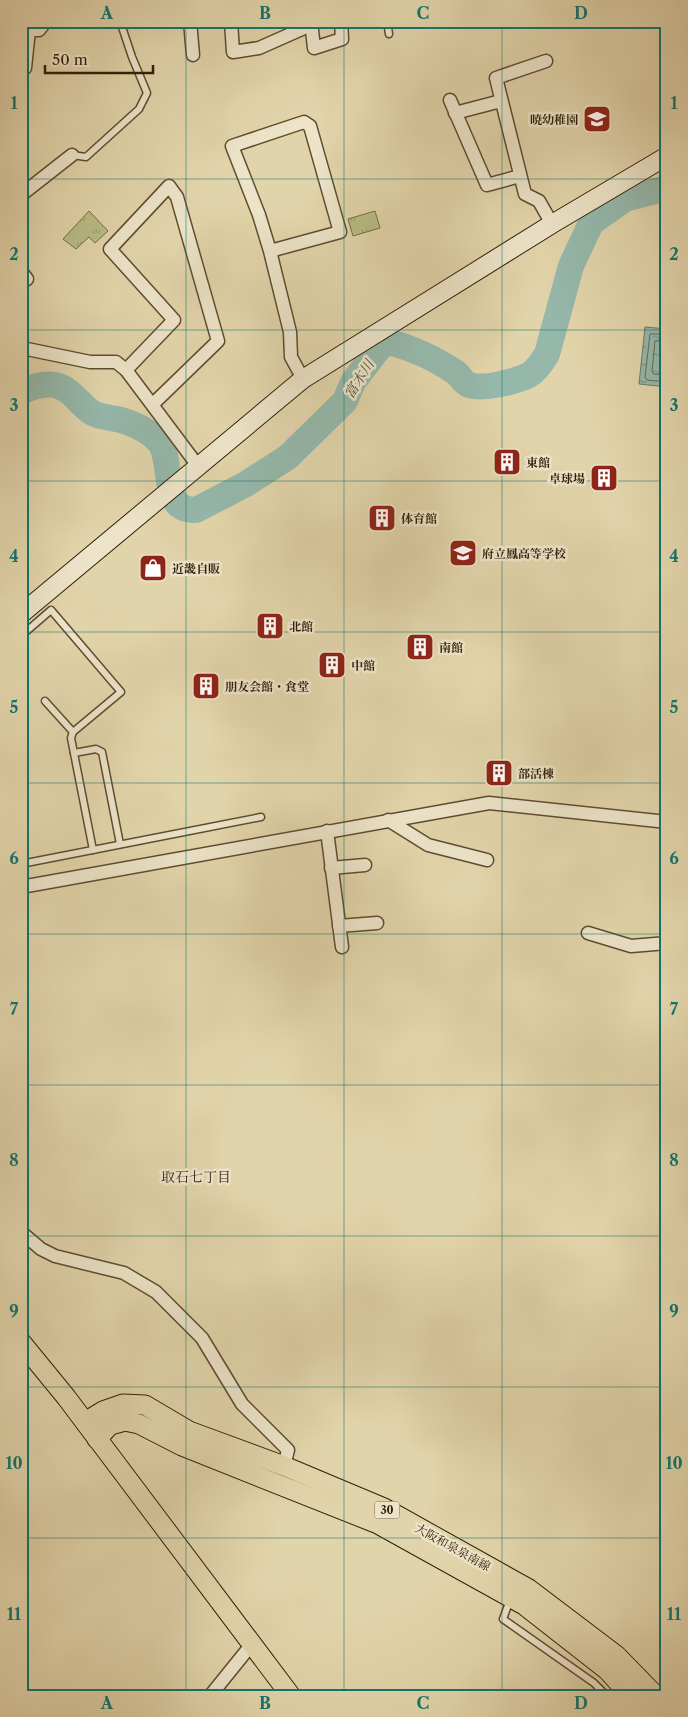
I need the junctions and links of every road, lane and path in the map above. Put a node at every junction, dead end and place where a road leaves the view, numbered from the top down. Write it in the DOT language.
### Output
graph roads {
  1 [pos="46,21"];
  2 [pos="120,21"];
  3 [pos="190,21"];
  4 [pos="230,21"];
  5 [pos="341,21"];
  6 [pos="387,21"];
  7 [pos="311,23"];
  8 [pos="25,30"];
  9 [pos="389,34"];
  10 [pos="192,56"];
  11 [pos="546,61"];
  12 [pos="21,68"];
  13 [pos="450,100"];
  14 [pos="501,101"];
  15 [pos="455,113"];
  16 [pos="72,155"];
  17 [pos="667,156"];
  18 [pos="520,176"];
  19 [pos="21,195"];
  20 [pos="552,224"];
  21 [pos="270,251"];
  22 [pos="21,271"];
  23 [pos="21,283"];
  24 [pos="21,350"];
  25 [pos="126,370"];
  26 [pos="303,379"];
  27 [pos="152,404"];
  28 [pos="198,466"];
  29 [pos="46,604"];
  30 [pos="21,614"];
  31 [pos="21,636"];
  32 [pos="45,701"];
  33 [pos="74,732"];
  34 [pos="74,753"];
  35 [pos="261,818"];
  36 [pos="388,820"];
  37 [pos="667,822"];
  38 [pos="327,831"];
  39 [pos="120,844"];
  40 [pos="93,850"];
  41 [pos="487,860"];
  42 [pos="21,864"];
  43 [pos="365,865"];
  44 [pos="331,868"];
  45 [pos="21,887"];
  46 [pos="377,923"];
  47 [pos="339,926"];
  48 [pos="588,933"];
  49 [pos="667,943"];
  50 [pos="342,947"];
  51 [pos="21,1232"];
  52 [pos="21,1342"];
  53 [pos="85,1422"];
  54 [pos="97,1440"];
  55 [pos="284,1466"];
  56 [pos="511,1597"];
  57 [pos="252,1644"];
  58 [pos="210,1696"];
  59 [pos="291,1696"];
  60 [pos="607,1696"];
  61 [pos="631,1696"];
  62 [pos="656,1696"];
  1 -- 8 [label="street"];
  2 -- 16 [label="lane"];
  3 -- 10 [label="street"];
  4 -- 7 [label="street"];
  5 -- 7 [label="street"];
  6 -- 9 [label="lane"];
  8 -- 12 [label="street"];
  11 -- 14 [label="street"];
  13 -- 15 [label="street"];
  14 -- 15 [label="street"];
  14 -- 18 [label="street"];
  15 -- 18 [label="street"];
  16 -- 19 [label="street"];
  17 -- 20 [label="street"];
  18 -- 20 [label="street"];
  20 -- 26 [label="street"];
  21 -- 21 [label="street"];
  21 -- 26 [label="street"];
  22 -- 23 [label="street"];
  24 -- 25 [label="street"];
  25 -- 27 [label="street"];
  25 -- 27 [label="street"];
  26 -- 28 [label="street"];
  27 -- 28 [label="street"];
  28 -- 29 [label="street"];
  29 -- 30 [label="street"];
  29 -- 31 [label="lane"];
  29 -- 33 [label="lane"];
  32 -- 33 [label="lane"];
  33 -- 34 [label="lane"];
  34 -- 39 [label="lane"];
  34 -- 40 [label="lane"];
  35 -- 39 [label="lane"];
  36 -- 37 [label="street"];
  36 -- 38 [label="street"];
  36 -- 41 [label="street"];
  38 -- 44 [label="street"];
  38 -- 45 [label="street"];
  39 -- 40 [label="lane"];
  40 -- 42 [label="lane"];
  43 -- 44 [label="street"];
  44 -- 47 [label="street"];
  46 -- 47 [label="street"];
  47 -- 50 [label="street"];
  48 -- 49 [label="street"];
  51 -- 55 [label="street"];
  52 -- 53 [label="main road"];
  53 -- 54 [label="main road"];
  53 -- 55 [label="main road, 大阪和泉泉南線 / 30"];
  54 -- 56 [label="main road, 大阪和泉泉南線 / 30"];
  54 -- 57 [label="main road"];
  55 -- 62 [label="main road, 大阪和泉泉南線 / 30"];
  56 -- 60 [label="lane"];
  56 -- 61 [label="main road, 大阪和泉泉南線 / 30"];
  57 -- 58 [label="street"];
  57 -- 59 [label="main road"];
}
